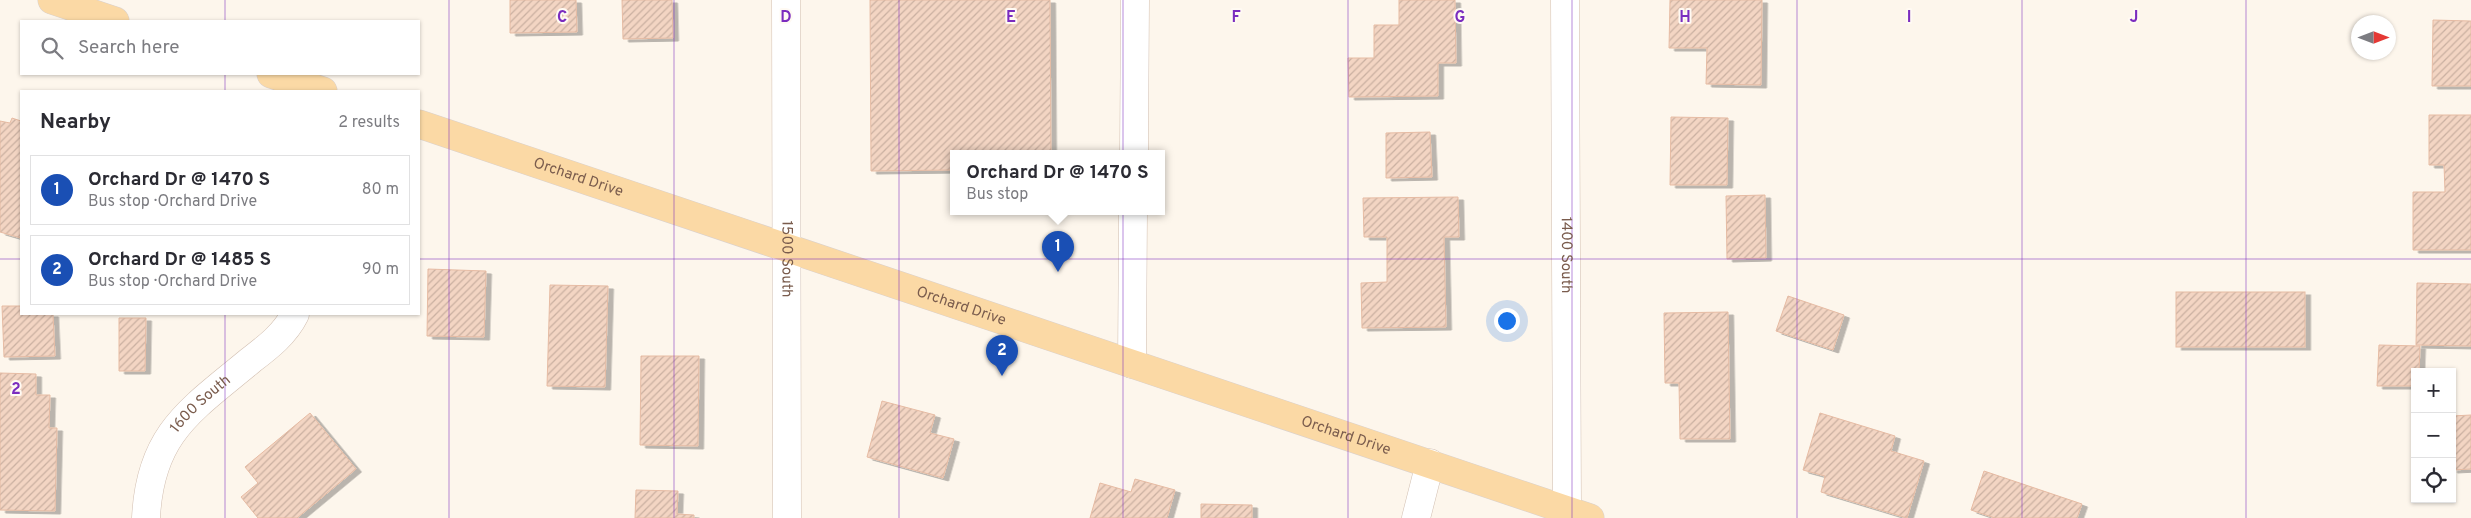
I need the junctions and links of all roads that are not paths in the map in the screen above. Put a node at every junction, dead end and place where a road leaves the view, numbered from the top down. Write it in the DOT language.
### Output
graph roads {
  1 [pos="52,0"];
  2 [pos="786,0"];
  3 [pos="1135,0"];
  4 [pos="1565,0"];
  5 [pos="112,20"];
  6 [pos="274,75"];
  7 [pos="320,90"];
  8 [pos="420,124"];
  9 [pos="1134,150"];
  10 [pos="1133,215"];
  11 [pos="786,248"];
  12 [pos="294,315"];
  13 [pos="1132,364"];
  14 [pos="1430,463"];
  15 [pos="1578,514"];
  16 [pos="146,518"];
  17 [pos="787,518"];
  18 [pos="1416,518"];
  1 -- 5 [label="main road"];
  2 -- 11 [label="street, 1500 South"];
  3 -- 9 [label="street"];
  4 -- 15 [label="street, 1400 South"];
  6 -- 7 [label="main road"];
  8 -- 11 [label="main road, Orchard Drive"];
  10 -- 13 [label="street"];
  11 -- 13 [label="main road, Orchard Drive"];
  11 -- 17 [label="street, 1500 South"];
  12 -- 16 [label="street, 1600 South"];
  13 -- 14 [label="main road, Orchard Drive"];
  14 -- 15 [label="main road, Orchard Drive"];
  14 -- 18 [label="street"];
}
